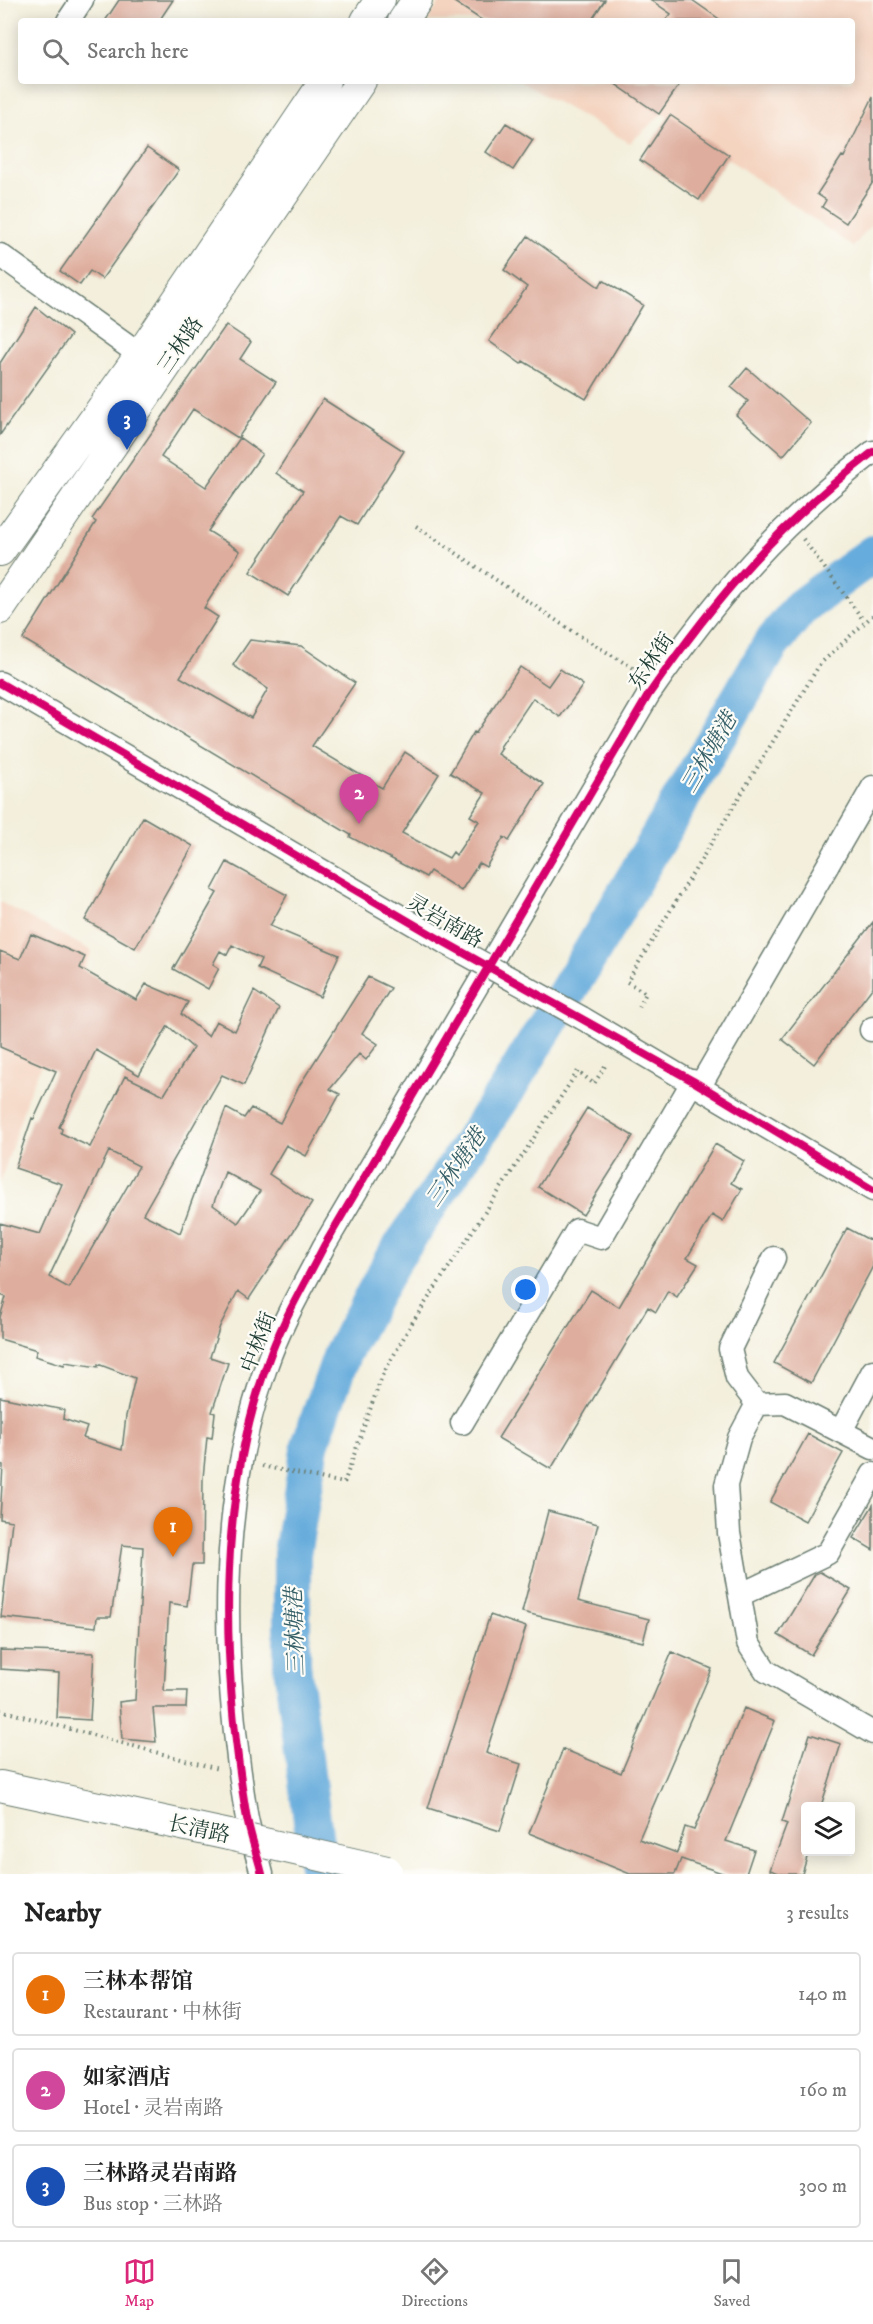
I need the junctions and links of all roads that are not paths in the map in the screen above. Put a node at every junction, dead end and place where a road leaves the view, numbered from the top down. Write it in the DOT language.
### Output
graph roads {
  1 [pos="82,0"];
  2 [pos="380,0"];
  3 [pos="417,0"];
  4 [pos="70,18"];
  5 [pos="368,18"];
  6 [pos="405,18"];
  7 [pos="323,84"];
  8 [pos="359,84"];
  9 [pos="0,255"];
  10 [pos="140,355"];
  11 [pos="873,452"];
  12 [pos="0,551"];
  13 [pos="0,609"];
  14 [pos="0,683"];
  15 [pos="873,787"];
  16 [pos="510,930"];
  17 [pos="697,1083"];
  18 [pos="873,1190"];
  19 [pos="774,1258"];
  20 [pos="873,1371"];
  21 [pos="757,1404"];
  22 [pos="462,1423"];
  23 [pos="841,1431"];
  24 [pos="873,1448"];
  25 [pos="873,1474"];
  26 [pos="740,1595"];
  27 [pos="873,1733"];
  28 [pos="0,1786"];
  29 [pos="238,1829"];
  30 [pos="392,1873"];
  31 [pos="262,1874"];
  1 -- 4 [label="street"];
  2 -- 5 [label="main road"];
  3 -- 6 [label="main road"];
  7 -- 10 [label="main road, 三林路"];
  8 -- 13 [label="main road, 三林路"];
  9 -- 10 [label="street"];
  10 -- 12 [label="main road, 三林路"];
  11 -- 16 [label="street, 东林街"];
  14 -- 17 [label="street, 灵岩南路, bridge"];
  15 -- 17 [label="street"];
  16 -- 29 [label="street, 中林街"];
  17 -- 18 [label="street, 灵岩南路"];
  17 -- 22 [label="street"];
  19 -- 21 [label="street"];
  20 -- 23 [label="street"];
  21 -- 23 [label="street"];
  21 -- 26 [label="street"];
  23 -- 24 [label="street"];
  25 -- 26 [label="street"];
  26 -- 27 [label="street"];
  28 -- 29 [label="main road, 长清路"];
  29 -- 30 [label="main road, 长清路, bridge"];
  29 -- 31 [label="street, 中林街"];
}
